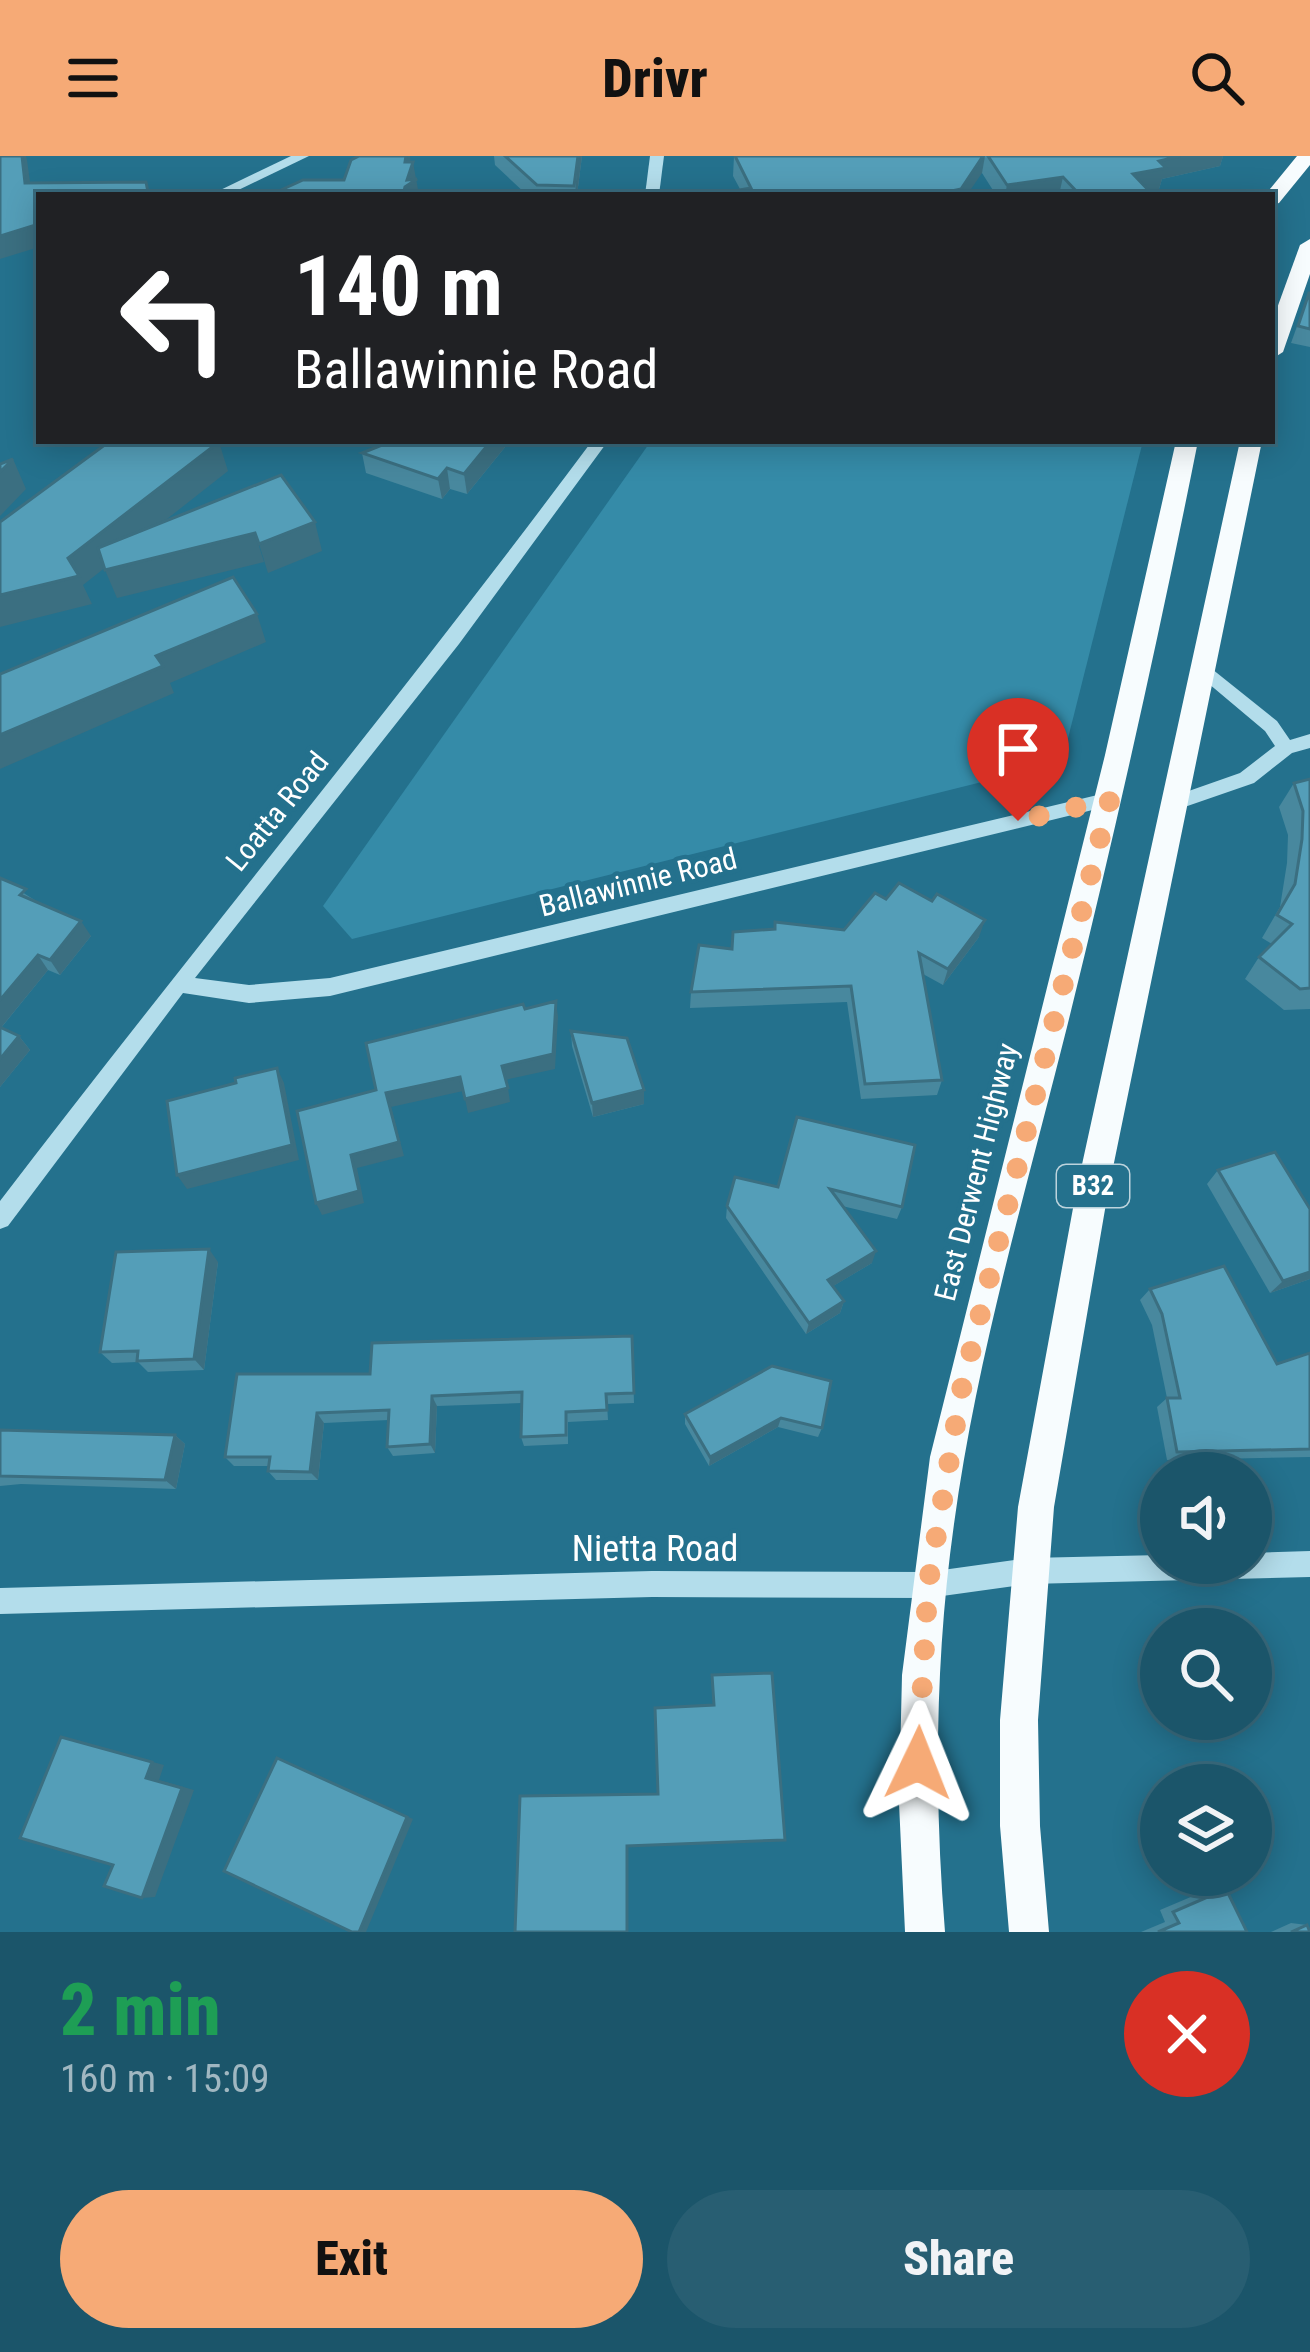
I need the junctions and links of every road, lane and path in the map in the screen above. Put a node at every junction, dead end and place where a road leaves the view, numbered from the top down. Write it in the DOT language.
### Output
graph roads {
  1 [pos="302,156"];
  2 [pos="657,156"];
  3 [pos="1307,156"];
  4 [pos="224,192"];
  5 [pos="652,192"];
  6 [pos="1275,195"];
  7 [pos="1310,245"];
  8 [pos="1275,268"];
  9 [pos="1297,273"];
  10 [pos="1275,343"];
  11 [pos="598,444"];
  12 [pos="1186,444"];
  13 [pos="1251,444"];
  14 [pos="1202,668"];
  15 [pos="1310,741"];
  16 [pos="1286,748"];
  17 [pos="1110,799"];
  18 [pos="1173,804"];
  19 [pos="178,984"];
  20 [pos="0,1219"];
  21 [pos="1310,1564"];
  22 [pos="1029,1571"];
  23 [pos="928,1585"];
  24 [pos="0,1601"];
  25 [pos="925,1932"];
  26 [pos="1029,1932"];
  1 -- 4 [label="street"];
  2 -- 5 [label="street"];
  3 -- 6 [label="main road"];
  7 -- 9 [label="main road"];
  8 -- 9 [label="main road"];
  9 -- 10 [label="main road"];
  11 -- 19 [label="street, Loatta Road"];
  12 -- 17 [label="main road, East Derwent Highway / B32"];
  13 -- 14 [label="main road, B32"];
  14 -- 16 [label="street"];
  14 -- 18 [label="main road, B32"];
  15 -- 16 [label="street"];
  16 -- 18 [label="street"];
  17 -- 19 [label="street, Ballawinnie Road"];
  17 -- 23 [label="main road, East Derwent Highway / B32"];
  18 -- 22 [label="main road, B32"];
  19 -- 20 [label="street, Loatta Road"];
  21 -- 22 [label="street, Nietta Road"];
  22 -- 23 [label="street, Nietta Road"];
  22 -- 26 [label="main road, B32"];
  23 -- 24 [label="street, Nietta Road"];
  23 -- 25 [label="main road, East Derwent Highway / B32"];
}
